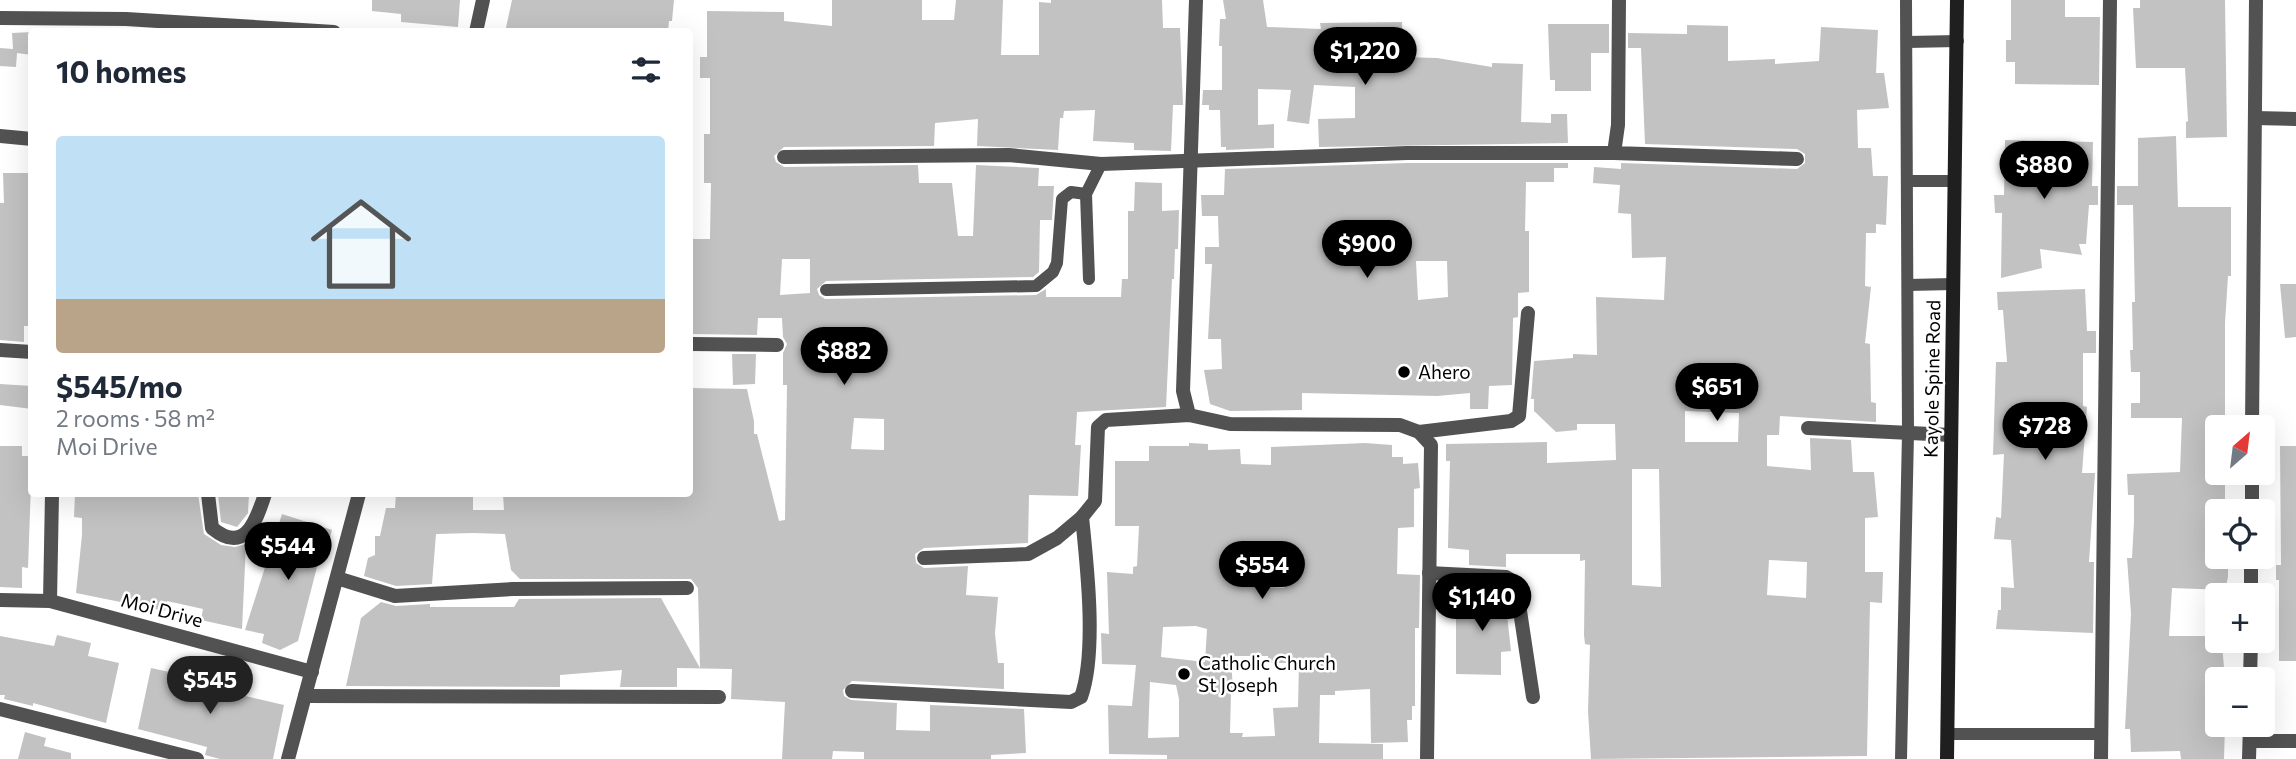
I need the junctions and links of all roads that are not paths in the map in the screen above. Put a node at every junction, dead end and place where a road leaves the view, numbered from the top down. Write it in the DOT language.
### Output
graph roads {
  1 [pos="483,0"];
  2 [pos="1196,0"];
  3 [pos="1619,0"];
  4 [pos="1906,0"];
  5 [pos="1957,0"];
  6 [pos="2110,0"];
  7 [pos="2256,0"];
  8 [pos="0,18"];
  9 [pos="270,28"];
  10 [pos="477,28"];
  11 [pos="1958,41"];
  12 [pos="1906,42"];
  13 [pos="2255,118"];
  14 [pos="2296,119"];
  15 [pos="0,136"];
  16 [pos="28,139"];
  17 [pos="1614,153"];
  18 [pos="784,157"];
  19 [pos="1797,159"];
  20 [pos="1191,160"];
  21 [pos="1101,164"];
  22 [pos="1907,181"];
  23 [pos="1955,181"];
  24 [pos="1086,194"];
  25 [pos="1089,279"];
  26 [pos="1953,284"];
  27 [pos="1908,285"];
  28 [pos="826,290"];
  29 [pos="1528,313"];
  30 [pos="693,344"];
  31 [pos="778,345"];
  32 [pos="0,350"];
  33 [pos="28,352"];
  34 [pos="1189,415"];
  35 [pos="2252,415"];
  36 [pos="1808,428"];
  37 [pos="1419,432"];
  38 [pos="1908,434"];
  39 [pos="1951,435"];
  40 [pos="52,497"];
  41 [pos="208,497"];
  42 [pos="264,497"];
  43 [pos="358,497"];
  44 [pos="1082,517"];
  45 [pos="924,558"];
  46 [pos="1429,573"];
  47 [pos="337,578"];
  48 [pos="687,588"];
  49 [pos="0,600"];
  50 [pos="50,601"];
  51 [pos="312,672"];
  52 [pos="852,691"];
  53 [pos="305,696"];
  54 [pos="1533,696"];
  55 [pos="719,697"];
  56 [pos="0,709"];
  57 [pos="1947,734"];
  58 [pos="2101,734"];
  59 [pos="2250,737"];
  60 [pos="2250,741"];
  61 [pos="2296,741"];
  62 [pos="197,759"];
  63 [pos="288,759"];
  64 [pos="1427,759"];
  65 [pos="1901,759"];
  66 [pos="1947,759"];
  67 [pos="2101,759"];
  68 [pos="2249,759"];
  1 -- 10 [label="street"];
  2 -- 20 [label="street"];
  3 -- 17 [label="street"];
  4 -- 12 [label="lane"];
  5 -- 11 [label="main road, Kayole Spine Road"];
  6 -- 58 [label="street"];
  7 -- 13 [label="street"];
  8 -- 9 [label="street"];
  11 -- 12 [label="lane"];
  11 -- 23 [label="main road, Kayole Spine Road"];
  12 -- 22 [label="lane"];
  13 -- 14 [label="street"];
  13 -- 35 [label="street"];
  15 -- 16 [label="street"];
  17 -- 19 [label="street"];
  17 -- 20 [label="street"];
  18 -- 21 [label="street"];
  20 -- 21 [label="street"];
  20 -- 34 [label="street"];
  21 -- 24 [label="lane"];
  22 -- 23 [label="lane"];
  22 -- 27 [label="lane"];
  23 -- 26 [label="main road, Kayole Spine Road"];
  24 -- 25 [label="lane"];
  24 -- 28 [label="lane"];
  26 -- 27 [label="lane"];
  26 -- 39 [label="main road, Kayole Spine Road"];
  27 -- 38 [label="lane"];
  29 -- 37 [label="street"];
  30 -- 31 [label="street"];
  32 -- 33 [label="street"];
  34 -- 37 [label="street"];
  34 -- 44 [label="street"];
  36 -- 38 [label="street"];
  37 -- 46 [label="street"];
  38 -- 39 [label="street"];
  38 -- 65 [label="lane"];
  39 -- 57 [label="main road, Kayole Spine Road"];
  40 -- 50 [label="street"];
  41 -- 42 [label="street"];
  43 -- 47 [label="street"];
  44 -- 45 [label="street"];
  44 -- 52 [label="street"];
  46 -- 54 [label="street"];
  46 -- 64 [label="street"];
  47 -- 48 [label="street"];
  47 -- 51 [label="street"];
  49 -- 50 [label="street, Moi Drive"];
  50 -- 51 [label="street, Moi Drive"];
  51 -- 53 [label="street"];
  53 -- 55 [label="street"];
  53 -- 63 [label="street"];
  56 -- 62 [label="street"];
  57 -- 58 [label="lane"];
  57 -- 66 [label="main road, Kayole Spine Road"];
  58 -- 67 [label="street"];
  59 -- 60 [label="street"];
  60 -- 61 [label="street"];
  60 -- 68 [label="street"];
}
